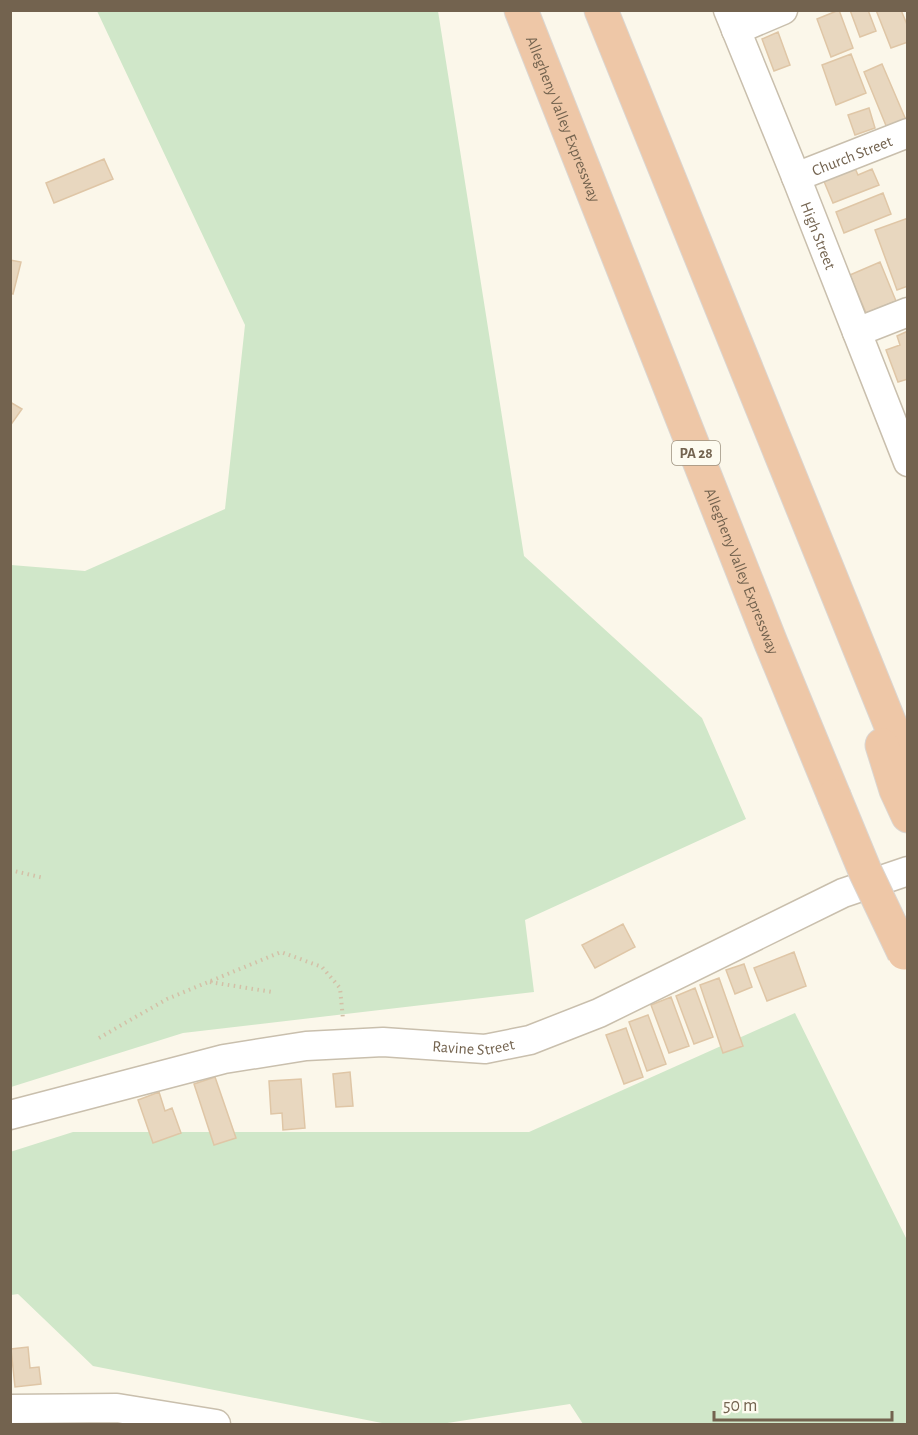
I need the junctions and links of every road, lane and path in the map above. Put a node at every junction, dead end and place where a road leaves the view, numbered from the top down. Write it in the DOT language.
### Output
graph roads {
  1 [pos="521,10"];
  2 [pos="601,10"];
  3 [pos="783,10"];
  4 [pos="732,20"];
  5 [pos="908,133"];
  6 [pos="796,177"];
  7 [pos="908,312"];
  8 [pos="857,332"];
  9 [pos="908,462"];
  10 [pos="904,791"];
  11 [pos="10,870"];
  12 [pos="908,871"];
  13 [pos="44,878"];
  14 [pos="906,956"];
  15 [pos="208,982"];
  16 [pos="272,992"];
  17 [pos="99,1038"];
  18 [pos="345,1043"];
  19 [pos="10,1115"];
  20 [pos="10,1409"];
  21 [pos="216,1425"];
  1 -- 14 [label="highway, Allegheny Valley Expressway / PA 28, bridge"];
  2 -- 10 [label="highway"];
  3 -- 4 [label="street"];
  4 -- 6 [label="street, High Street"];
  5 -- 6 [label="street, Church Street"];
  6 -- 8 [label="street, High Street"];
  7 -- 8 [label="street"];
  8 -- 9 [label="street, High Street"];
  11 -- 13 [label="path"];
  12 -- 18 [label="street, Ravine Street"];
  15 -- 16 [label="path"];
  15 -- 17 [label="path"];
  15 -- 18 [label="path"];
  18 -- 19 [label="street, Ravine Street"];
  20 -- 21 [label="street"];
}
